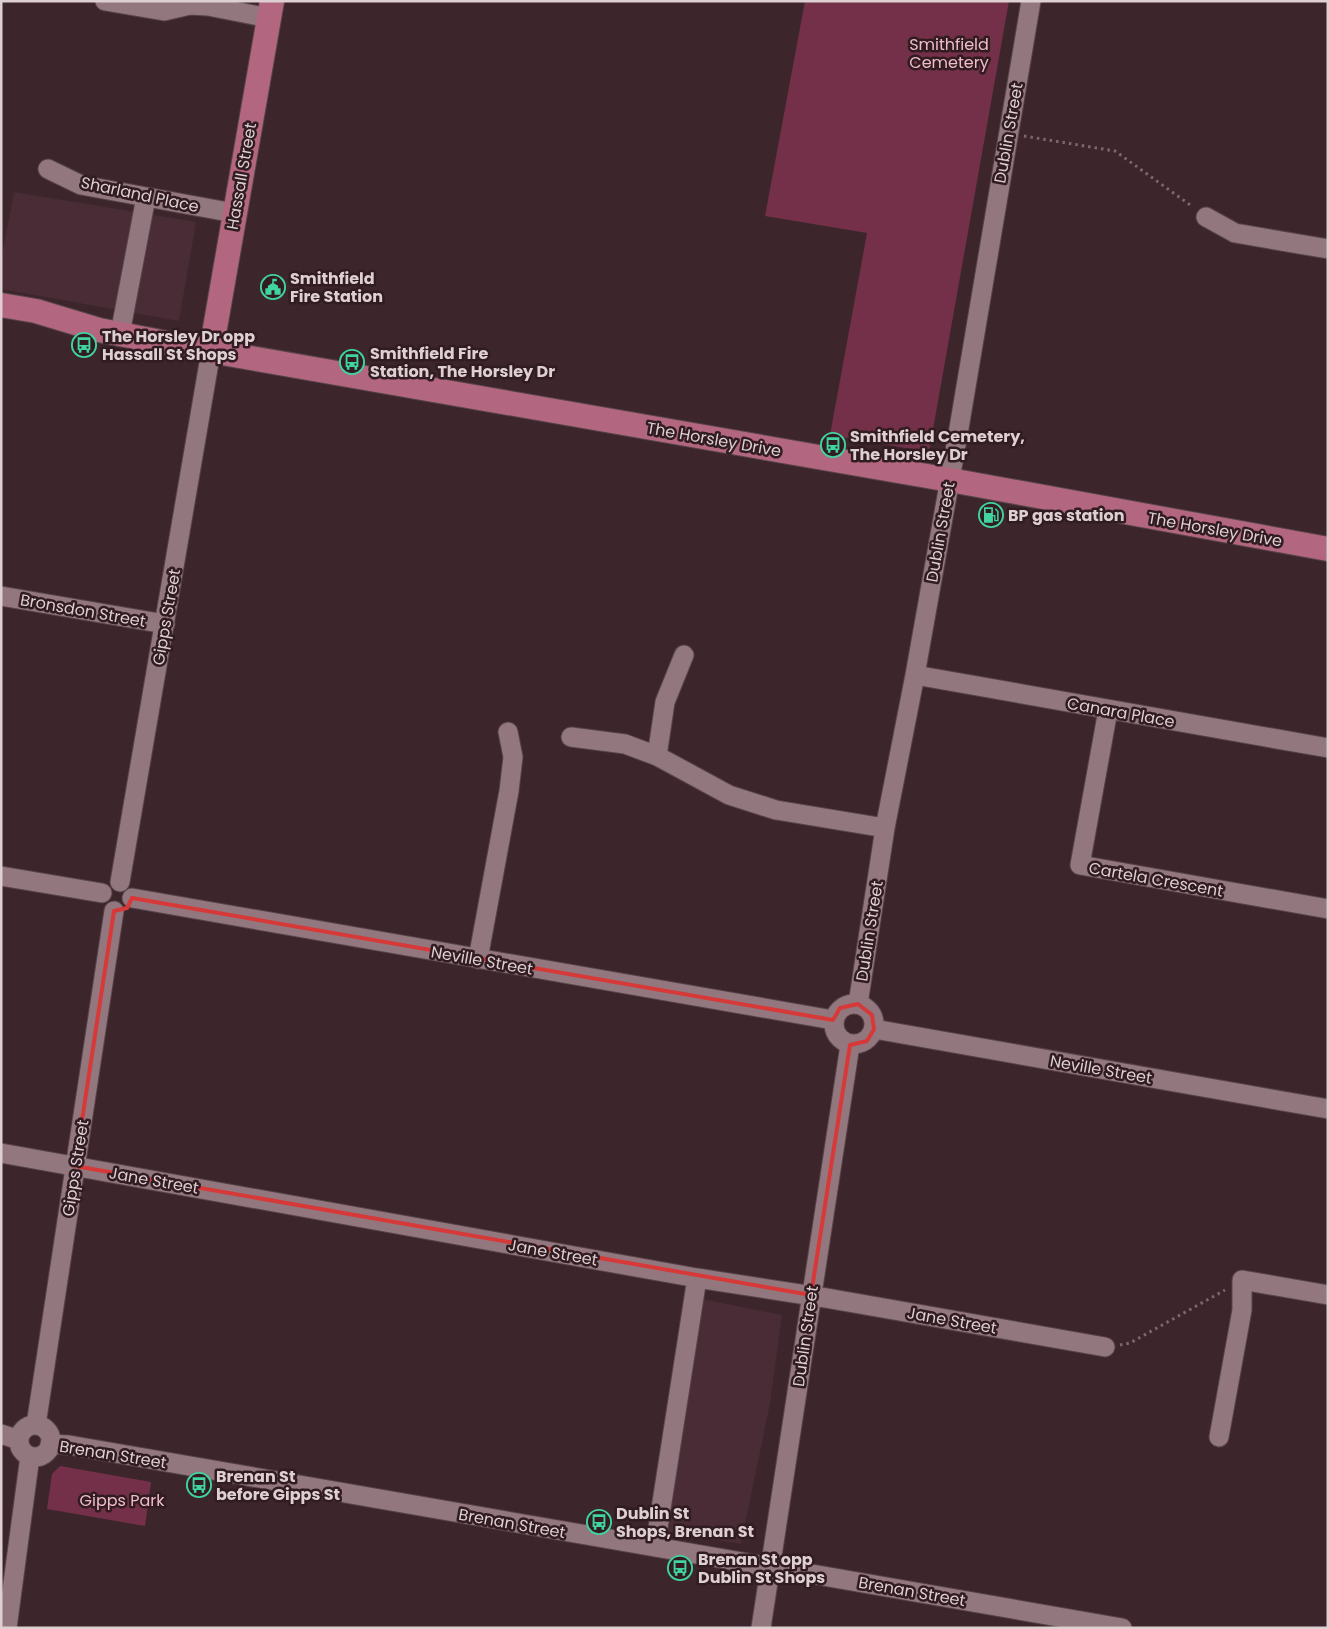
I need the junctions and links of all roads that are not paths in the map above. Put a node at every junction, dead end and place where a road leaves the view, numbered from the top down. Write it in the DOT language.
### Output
graph roads {
  1 [pos="105,1"];
  2 [pos="1031,1"];
  3 [pos="270,10"];
  4 [pos="48,169"];
  5 [pos="146,196"];
  6 [pos="234,213"];
  7 [pos="1206,217"];
  8 [pos="1328,249"];
  9 [pos="1,305"];
  10 [pos="1,321"];
  11 [pos="110,332"];
  12 [pos="211,351"];
  13 [pos="950,480"];
  14 [pos="1328,549"];
  15 [pos="1,596"];
  16 [pos="165,624"];
  17 [pos="684,656"];
  18 [pos="915,675"];
  19 [pos="1108,710"];
  20 [pos="508,732"];
  21 [pos="571,737"];
  22 [pos="1328,748"];
  23 [pos="657,756"];
  24 [pos="885,828"];
  25 [pos="1,876"];
  26 [pos="120,882"];
  27 [pos="102,893"];
  28 [pos="132,898"];
  29 [pos="1328,909"];
  30 [pos="114,911"];
  31 [pos="478,959"];
  32 [pos="858,1004"];
  33 [pos="833,1020"];
  34 [pos="874,1030"];
  35 [pos="850,1045"];
  36 [pos="1328,1109"];
  37 [pos="1,1153"];
  38 [pos="76,1166"];
  39 [pos="697,1278"];
  40 [pos="811,1295"];
  41 [pos="1328,1295"];
  42 [pos="1105,1348"];
  43 [pos="36,1425"];
  44 [pos="10,1437"];
  45 [pos="1219,1437"];
  46 [pos="50,1444"];
  47 [pos="30,1456"];
  48 [pos="655,1548"];
  49 [pos="772,1566"];
  50 [pos="7,1628"];
  51 [pos="762,1628"];
  52 [pos="1122,1628"];
  1 -- 3 [label="street"];
  2 -- 13 [label="street, Dublin Street"];
  3 -- 6 [label="main road, Hassall Street"];
  4 -- 5 [label="street, Sharland Place"];
  5 -- 6 [label="street, Sharland Place"];
  5 -- 11 [label="street"];
  6 -- 12 [label="main road, Hassall Street"];
  7 -- 8 [label="street"];
  9 -- 11 [label="main road, The Horsley Drive"];
  10 -- 11 [label="main road, The Horsley Drive"];
  11 -- 12 [label="main road, The Horsley Drive"];
  12 -- 13 [label="main road, The Horsley Drive"];
  12 -- 16 [label="street, Gipps Street"];
  13 -- 14 [label="main road, The Horsley Drive"];
  13 -- 18 [label="street, Dublin Street"];
  15 -- 16 [label="street, Bronsdon Street"];
  16 -- 26 [label="street, Gipps Street"];
  17 -- 23 [label="street"];
  18 -- 19 [label="street, Canara Place"];
  18 -- 24 [label="street, Dublin Street"];
  19 -- 22 [label="street, Canara Place"];
  19 -- 29 [label="street, Cartela Crescent"];
  20 -- 31 [label="street"];
  21 -- 23 [label="street"];
  23 -- 24 [label="street"];
  24 -- 32 [label="street, Dublin Street"];
  25 -- 27 [label="street"];
  26 -- 27 [label="street"];
  26 -- 28 [label="street"];
  27 -- 30 [label="street"];
  28 -- 30 [label="street"];
  28 -- 31 [label="street, Neville Street"];
  30 -- 38 [label="street, Gipps Street"];
  31 -- 33 [label="street, Neville Street"];
  32 -- 33 [label="street"];
  32 -- 34 [label="street"];
  33 -- 35 [label="street"];
  34 -- 35 [label="street"];
  34 -- 36 [label="street, Neville Street"];
  35 -- 40 [label="street, Dublin Street"];
  37 -- 38 [label="street, Jane Street"];
  38 -- 39 [label="street, Jane Street"];
  38 -- 43 [label="street, Gipps Street"];
  39 -- 40 [label="street, Jane Street"];
  39 -- 48 [label="street"];
  40 -- 42 [label="street, Jane Street"];
  40 -- 49 [label="street, Dublin Street"];
  41 -- 45 [label="street"];
  43 -- 44 [label="street"];
  43 -- 46 [label="street"];
  44 -- 47 [label="street"];
  46 -- 47 [label="street"];
  46 -- 48 [label="street, Brenan Street"];
  47 -- 50 [label="street"];
  48 -- 49 [label="street, Brenan Street"];
  49 -- 51 [label="street, Dublin Street"];
  49 -- 52 [label="street, Brenan Street"];
}
